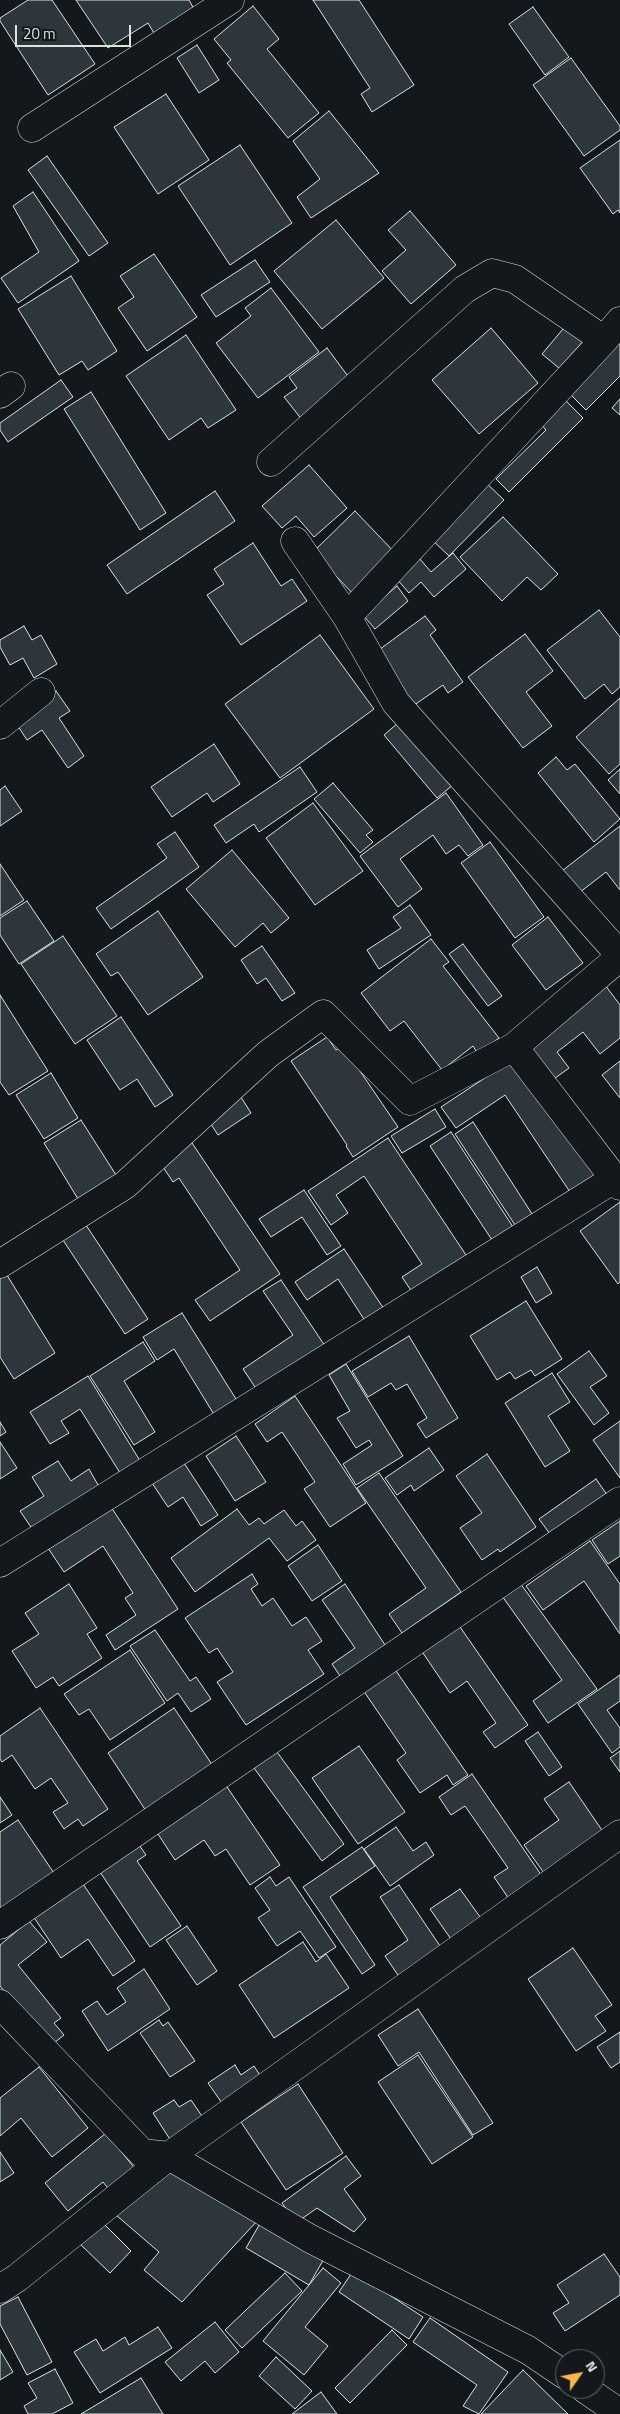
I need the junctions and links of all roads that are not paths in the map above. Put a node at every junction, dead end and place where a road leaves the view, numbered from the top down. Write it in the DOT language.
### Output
graph roads {
  1 [pos="230,0"];
  2 [pos="32,128"];
  3 [pos="612,330"];
  4 [pos="271,462"];
  5 [pos="294,541"];
  6 [pos="348,617"];
  7 [pos="41,692"];
  8 [pos="0,725"];
  9 [pos="620,956"];
  10 [pos="514,1047"];
  11 [pos="617,1183"];
  12 [pos="0,1264"];
  13 [pos="620,1501"];
  14 [pos="0,1563"];
  15 [pos="620,1834"];
  16 [pos="0,1925"];
  17 [pos="0,2004"];
  18 [pos="169,2156"];
  19 [pos="0,2289"];
  20 [pos="555,2368"];
  21 [pos="600,2399"];
  22 [pos="620,2413"];
  1 -- 2 [label="street"];
  3 -- 4 [label="street"];
  3 -- 6 [label="street"];
  5 -- 6 [label="street"];
  6 -- 9 [label="street"];
  7 -- 8 [label="street"];
  9 -- 10 [label="street"];
  10 -- 11 [label="street"];
  10 -- 12 [label="street"];
  11 -- 14 [label="street"];
  13 -- 16 [label="street"];
  15 -- 18 [label="street"];
  17 -- 18 [label="street"];
  18 -- 19 [label="street"];
  18 -- 20 [label="street"];
  21 -- 22 [label="street"];
}
